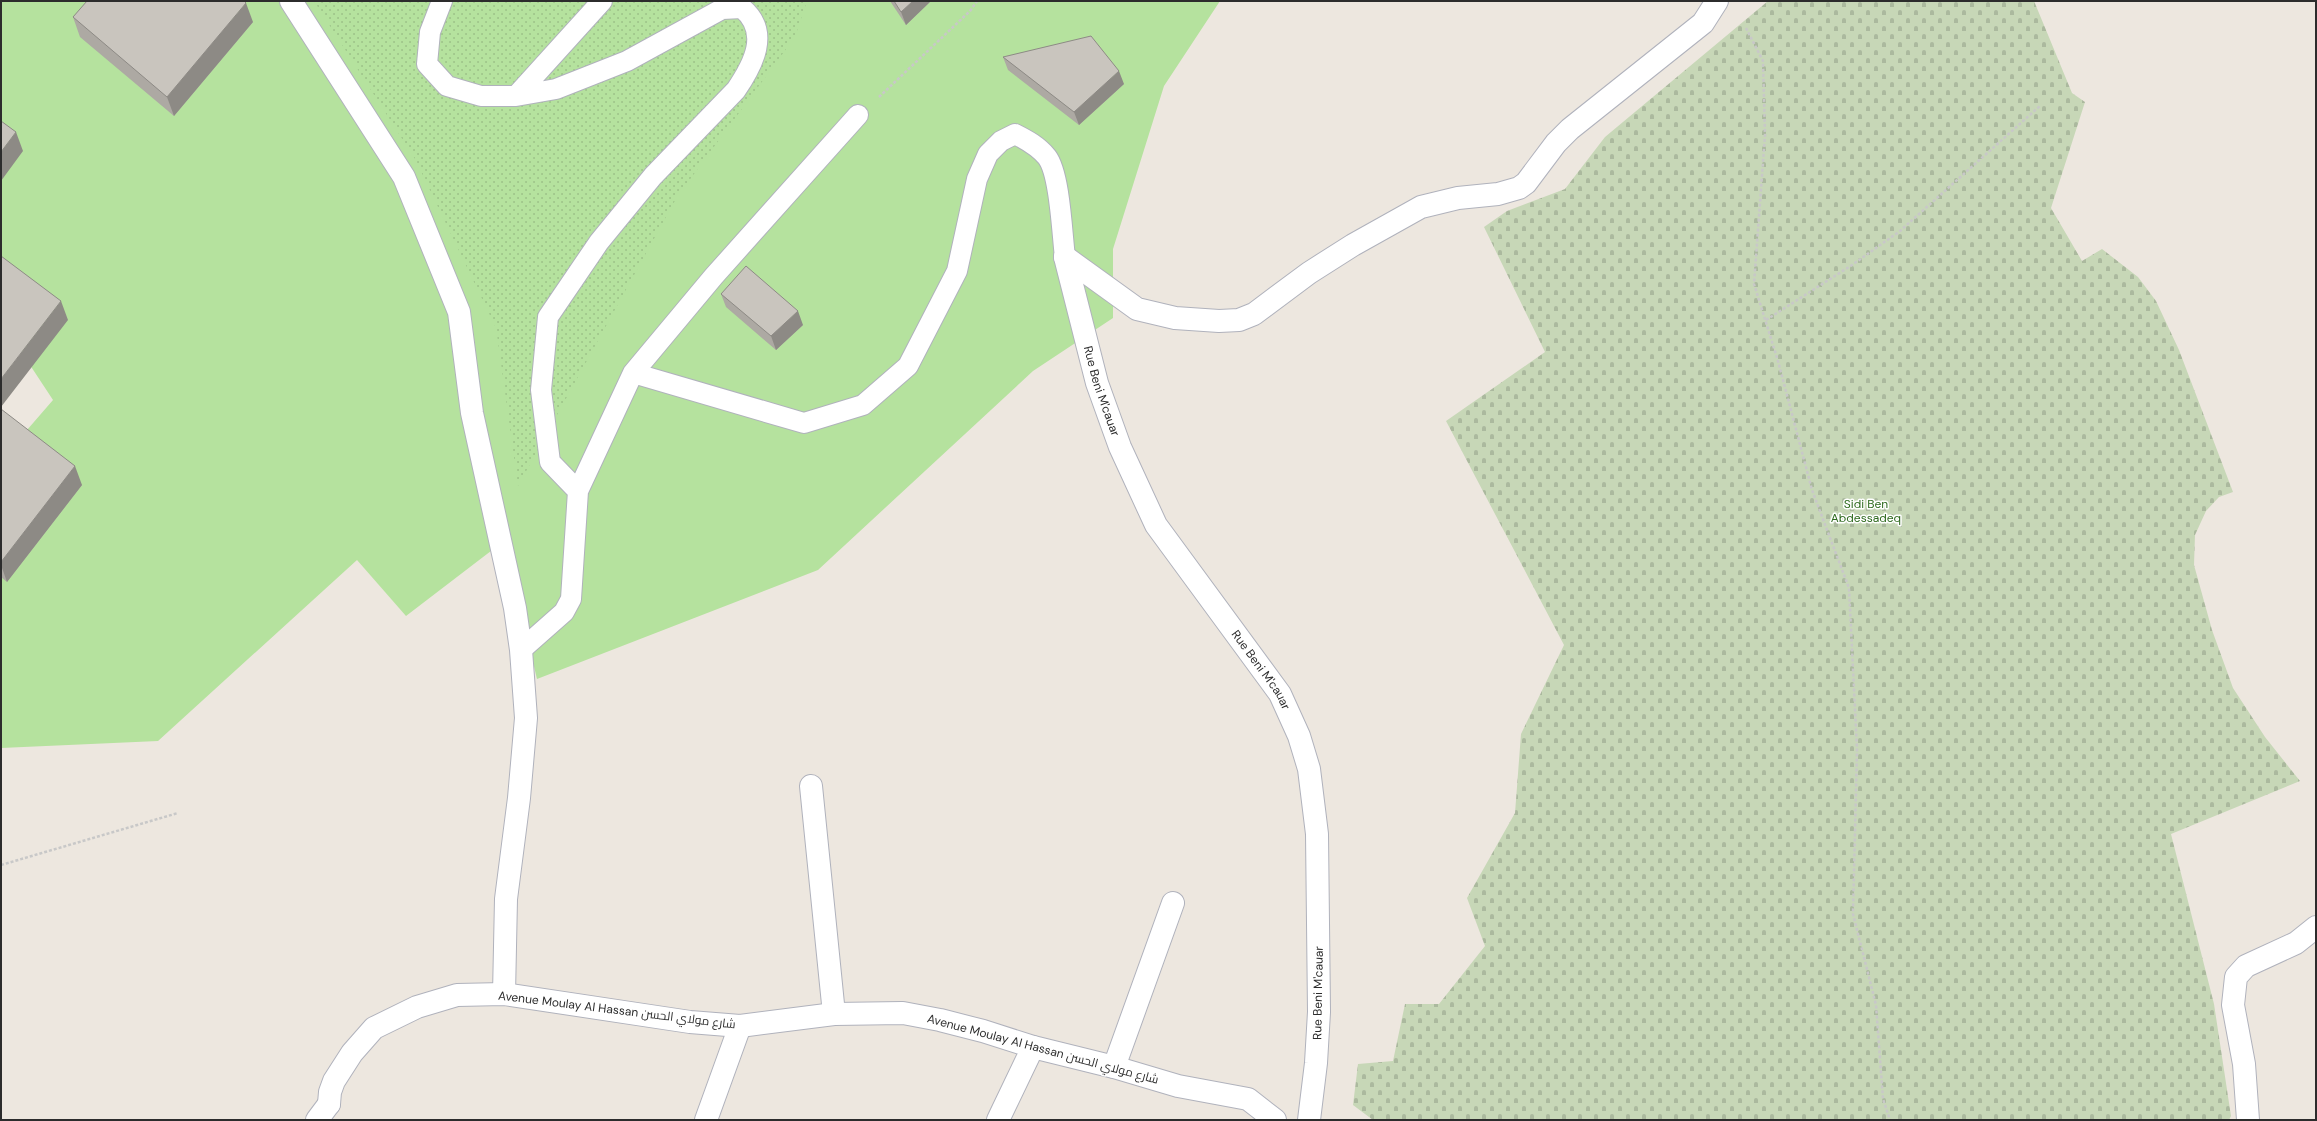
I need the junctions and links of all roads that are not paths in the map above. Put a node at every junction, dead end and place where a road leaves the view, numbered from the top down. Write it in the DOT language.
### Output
graph roads {
  1 [pos="291,1"];
  2 [pos="442,1"];
  3 [pos="602,1"];
  4 [pos="1718,1"];
  5 [pos="516,96"];
  6 [pos="858,115"];
  7 [pos="1065,257"];
  8 [pos="632,373"];
  9 [pos="578,491"];
  10 [pos="521,650"];
  11 [pos="811,786"];
  12 [pos="1173,903"];
  13 [pos="2316,927"];
  14 [pos="504,994"];
  15 [pos="834,1014"];
  16 [pos="740,1026"];
  17 [pos="1034,1047"];
  18 [pos="1114,1067"];
  19 [pos="328,1115"];
  20 [pos="706,1120"];
  21 [pos="998,1120"];
  22 [pos="1275,1120"];
  23 [pos="1309,1120"];
  24 [pos="2248,1120"];
  1 -- 10 [label="street"];
  2 -- 5 [label="lane"];
  3 -- 5 [label="lane"];
  4 -- 7 [label="street"];
  5 -- 9 [label="lane"];
  6 -- 8 [label="lane"];
  7 -- 8 [label="lane"];
  7 -- 23 [label="street, Rue Beni M'cauar"];
  8 -- 9 [label="lane"];
  9 -- 10 [label="lane"];
  10 -- 14 [label="street"];
  11 -- 15 [label="street"];
  12 -- 18 [label="street"];
  13 -- 24 [label="street"];
  14 -- 16 [label="street, Avenue Moulay Al Hassan شارع مولاي الحسن"];
  14 -- 19 [label="street, Avenue Moulay Al Hassan شارع مولاي الحسن"];
  15 -- 16 [label="street, Avenue Moulay Al Hassan شارع مولاي الحسن"];
  15 -- 17 [label="street, Avenue Moulay Al Hassan شارع مولاي الحسن"];
  16 -- 20 [label="street"];
  17 -- 18 [label="street, Avenue Moulay Al Hassan شارع مولاي الحسن"];
  17 -- 21 [label="street"];
  18 -- 22 [label="street, Avenue Moulay Al Hassan شارع مولاي الحسن"];
}
